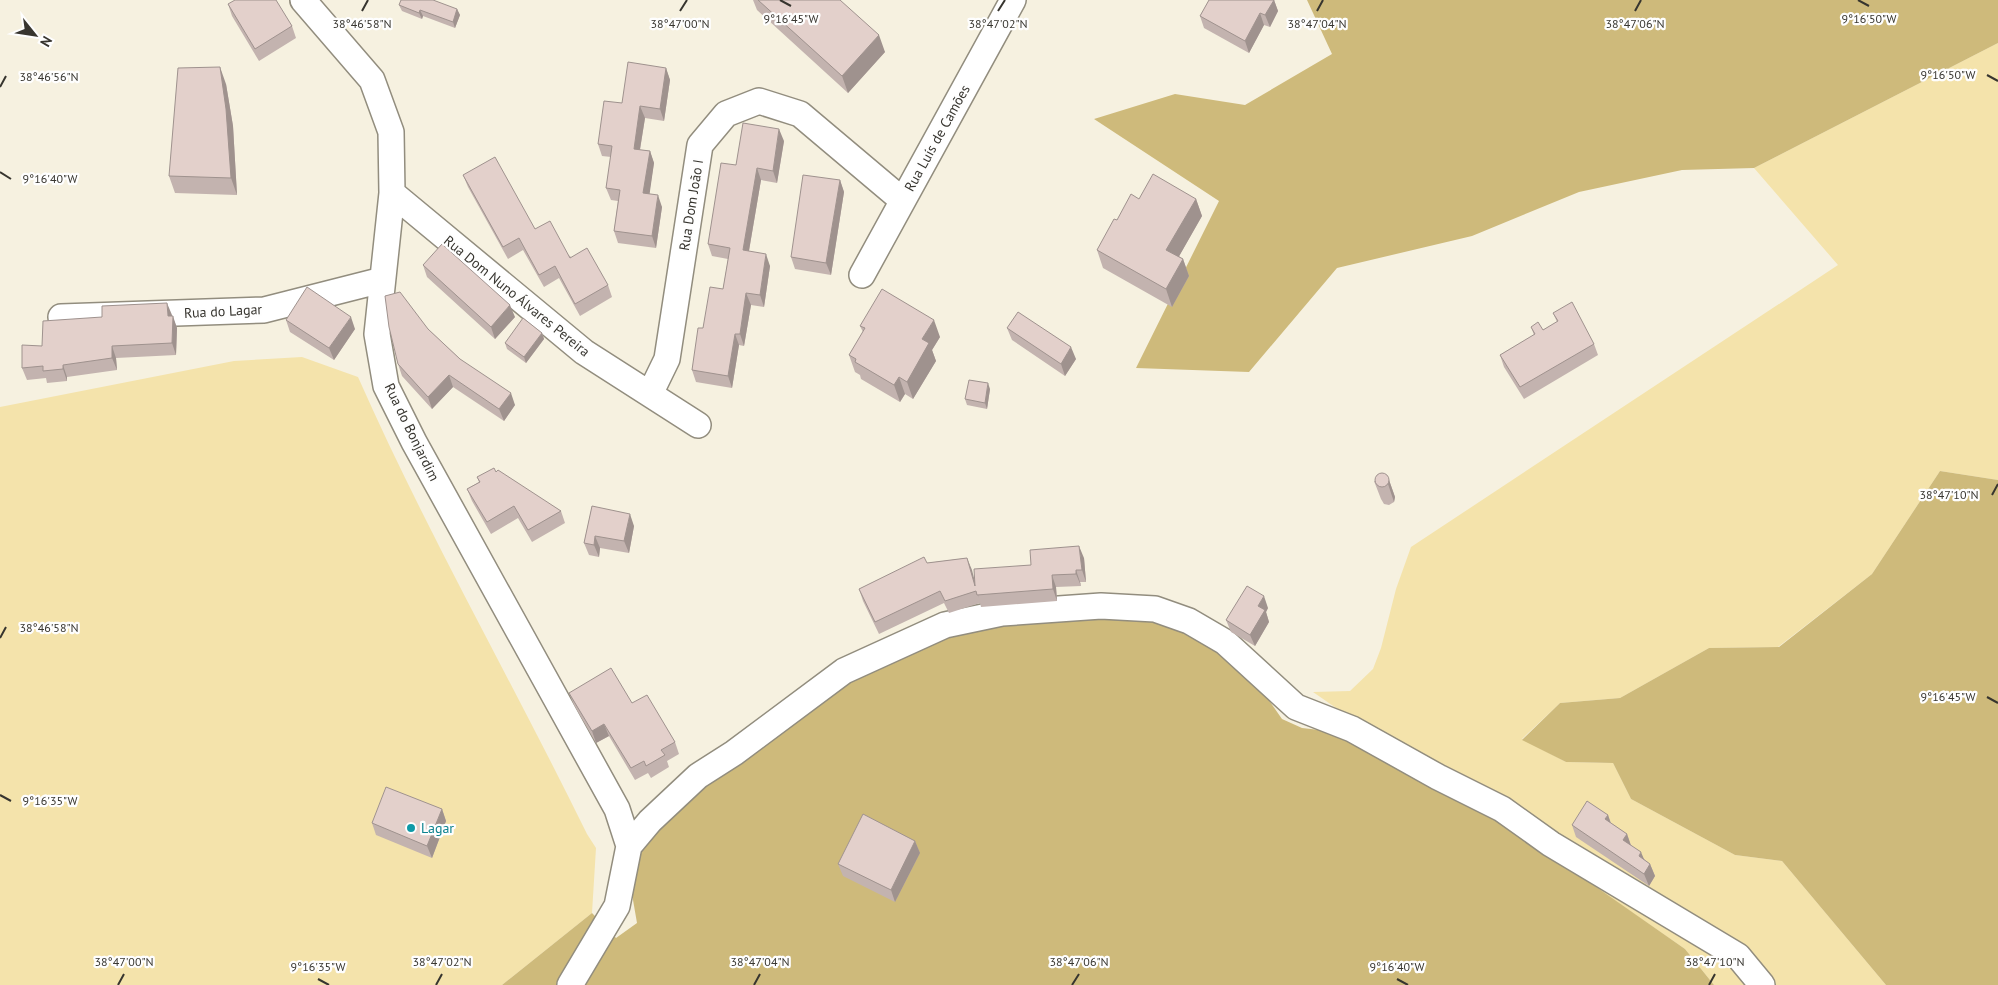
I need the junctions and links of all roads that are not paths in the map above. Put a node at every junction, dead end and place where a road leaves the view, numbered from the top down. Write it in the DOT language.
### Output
graph roads {
  1 [pos="303,0"];
  2 [pos="1006,3"];
  3 [pos="392,193"];
  4 [pos="902,200"];
  5 [pos="862,275"];
  6 [pos="382,280"];
  7 [pos="61,317"];
  8 [pos="650,394"];
  9 [pos="698,426"];
  10 [pos="629,846"];
  11 [pos="570,985"];
  12 [pos="1762,985"];
  1 -- 3 [label="street, Rua do Bonjardim"];
  2 -- 4 [label="street, Rua Luís de Camões"];
  3 -- 6 [label="street, Rua do Bonjardim"];
  3 -- 8 [label="street, Rua Dom Nuno Álvares Pereira"];
  4 -- 5 [label="street, Rua Luís de Camões"];
  4 -- 8 [label="street, Rua Dom João I"];
  6 -- 7 [label="street, Rua do Lagar"];
  6 -- 10 [label="street, Rua do Bonjardim"];
  8 -- 9 [label="street, Rua Dom Nuno Álvares Pereira"];
  10 -- 11 [label="street"];
  10 -- 12 [label="street"];
}
